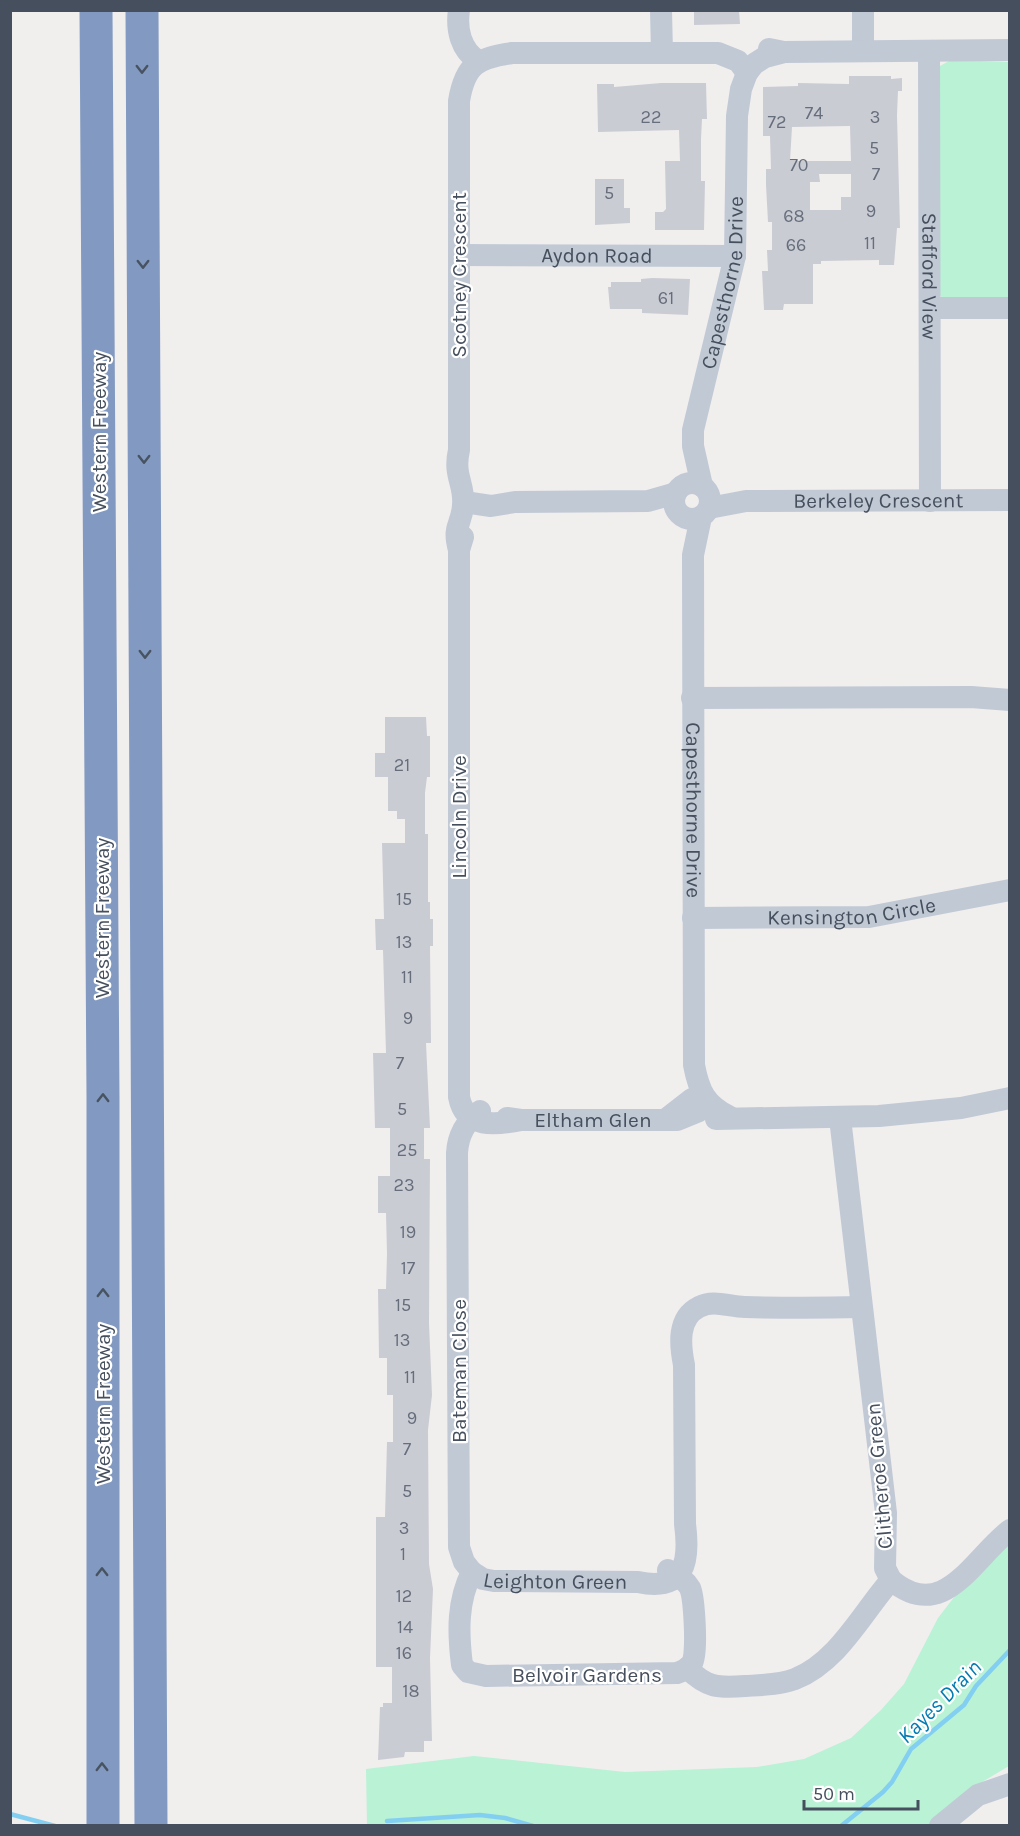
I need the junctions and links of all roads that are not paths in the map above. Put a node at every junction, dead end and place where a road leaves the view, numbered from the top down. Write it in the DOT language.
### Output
graph roads {
  1 [pos="96,10"];
  2 [pos="142,10"];
  3 [pos="460,10"];
  4 [pos="662,10"];
  5 [pos="863,10"];
  6 [pos="863,51"];
  7 [pos="929,51"];
  8 [pos="662,53"];
  9 [pos="1006,53"];
  10 [pos="474,56"];
  11 [pos="740,68"];
  12 [pos="459,255"];
  13 [pos="735,256"];
  14 [pos="1010,308"];
  15 [pos="930,309"];
  16 [pos="1010,500"];
  17 [pos="930,501"];
  18 [pos="470,502"];
  19 [pos="693,502"];
  20 [pos="692,698"];
  21 [pos="1010,700"];
  22 [pos="1010,890"];
  23 [pos="693,918"];
  24 [pos="1010,1098"];
  25 [pos="699,1103"];
  26 [pos="475,1117"];
  27 [pos="840,1118"];
  28 [pos="861,1307"];
  29 [pos="1010,1530"];
  30 [pos="472,1572"];
  31 [pos="673,1575"];
  32 [pos="891,1580"];
  33 [pos="687,1668"];
  34 [pos="468,1672"];
  35 [pos="1010,1784"];
  36 [pos="948,1822"];
  37 [pos="103,1826"];
  38 [pos="151,1826"];
  37 -- 1 [label="highway, Western Freeway, one-way"];
  2 -- 38 [label="highway, Western Freeway, one-way"];
  3 -- 10 [label="street"];
  4 -- 8 [label="street"];
  5 -- 6 [label="street"];
  6 -- 7 [label="street"];
  6 -- 11 [label="street"];
  7 -- 9 [label="street"];
  7 -- 15 [label="street, Stafford View"];
  8 -- 10 [label="street"];
  8 -- 11 [label="street"];
  10 -- 12 [label="street, Scotney Crescent"];
  11 -- 13 [label="street, Capesthorne Drive"];
  12 -- 13 [label="street, Aydon Road"];
  12 -- 18 [label="street, Scotney Crescent"];
  13 -- 19 [label="street, Capesthorne Drive"];
  14 -- 15 [label="street"];
  15 -- 17 [label="street, Stafford View"];
  16 -- 17 [label="street, Berkeley Crescent"];
  17 -- 19 [label="street, Berkeley Crescent"];
  18 -- 19 [label="street, Berkeley Crescent"];
  18 -- 26 [label="street, Lincoln Drive"];
  19 -- 20 [label="street, Capesthorne Drive"];
  20 -- 21 [label="street"];
  20 -- 23 [label="street, Capesthorne Drive"];
  22 -- 23 [label="street, Kensington Circle"];
  23 -- 25 [label="street, Capesthorne Drive"];
  24 -- 27 [label="street"];
  25 -- 26 [label="street, Eltham Glen"];
  25 -- 27 [label="street"];
  26 -- 30 [label="street, Bateman Close"];
  27 -- 28 [label="street, Clitheroe Green"];
  28 -- 31 [label="street"];
  28 -- 32 [label="street, Clitheroe Green"];
  29 -- 32 [label="street"];
  30 -- 31 [label="street, Leighton Green"];
  30 -- 34 [label="street, Leighton Green"];
  31 -- 33 [label="street, Belvoir Gardens"];
  32 -- 33 [label="street, Clitheroe Green"];
  33 -- 34 [label="street, Belvoir Gardens"];
  35 -- 36 [label="street"];
}
